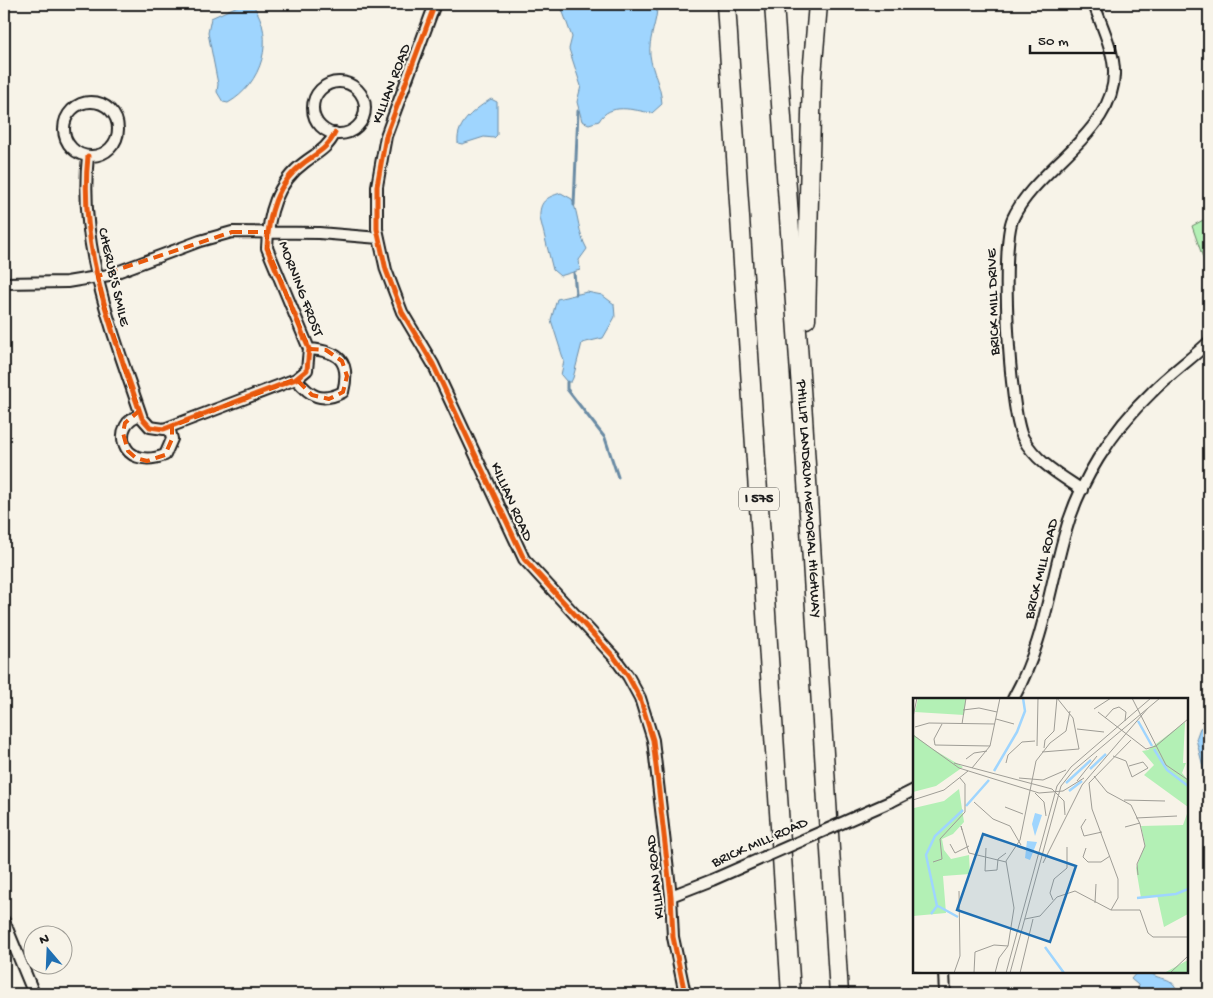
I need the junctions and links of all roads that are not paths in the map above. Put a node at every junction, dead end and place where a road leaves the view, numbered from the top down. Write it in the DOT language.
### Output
graph roads {
  1 [pos="435,4"];
  2 [pos="726,4"];
  3 [pos="774,4"];
  4 [pos="818,4"];
  5 [pos="1094,4"];
  6 [pos="335,133"];
  7 [pos="88,156"];
  8 [pos="267,232"];
  9 [pos="379,238"];
  10 [pos="98,276"];
  11 [pos="4,283"];
  12 [pos="1209,342"];
  13 [pos="310,349"];
  14 [pos="296,379"];
  15 [pos="141,415"];
  16 [pos="803,417"];
  17 [pos="170,427"];
  18 [pos="1082,490"];
  19 [pos="1014,698"];
  20 [pos="913,790"];
  21 [pos="671,896"];
  22 [pos="4,921"];
  23 [pos="944,973"];
  24 [pos="34,994"];
  25 [pos="685,994"];
  26 [pos="791,994"];
  27 [pos="839,994"];
  28 [pos="946,994"];
  1 -- 9 [label="street, KILLIAN ROAD"];
  2 -- 26 [label="highway, I 575"];
  3 -- 16 [label="highway, PHILLIP LANDRUM MEMORIAL HIGHWAY"];
  4 -- 16 [label="highway"];
  5 -- 18 [label="street, BRICK MILL DRIVE"];
  6 -- 6 [label="street"];
  6 -- 8 [label="street, MORNING FROST"];
  7 -- 7 [label="street"];
  7 -- 10 [label="street, CHERUB'S SMILE"];
  8 -- 9 [label="street"];
  8 -- 10 [label="street"];
  8 -- 13 [label="street, MORNING FROST"];
  9 -- 21 [label="street, KILLIAN ROAD"];
  10 -- 11 [label="street"];
  10 -- 15 [label="street, CHERUB'S SMILE"];
  12 -- 18 [label="street, BRICK MILL ROAD"];
  13 -- 14 [label="street, MORNING FROST"];
  13 -- 14 [label="street"];
  14 -- 17 [label="street"];
  15 -- 17 [label="street, CHERUB'S SMILE"];
  15 -- 17 [label="street"];
  16 -- 27 [label="highway, PHILLIP LANDRUM MEMORIAL HIGHWAY"];
  18 -- 19 [label="street, BRICK MILL ROAD"];
  20 -- 21 [label="street, BRICK MILL ROAD, bridge"];
  21 -- 25 [label="street, KILLIAN ROAD"];
  22 -- 24 [label="street"];
  23 -- 28 [label="street"];
}
